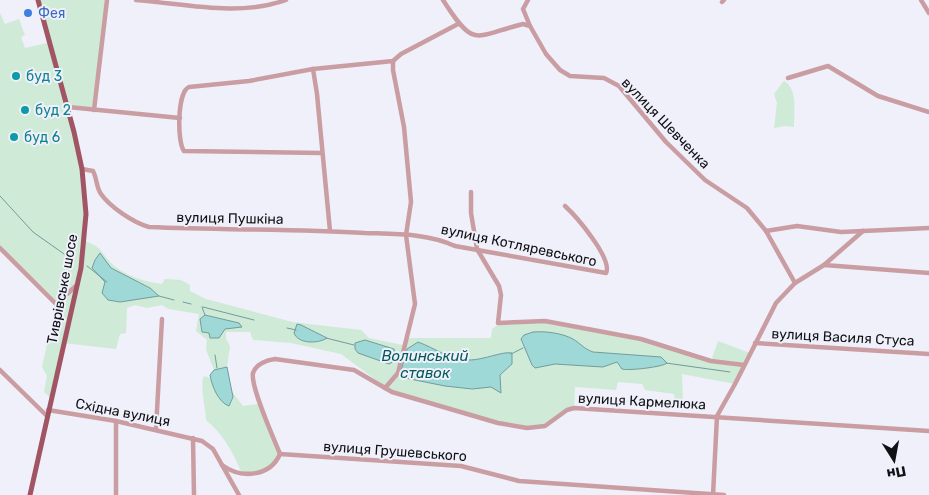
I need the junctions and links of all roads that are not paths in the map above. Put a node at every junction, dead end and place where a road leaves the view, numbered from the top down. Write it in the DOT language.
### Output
graph roads {
  1 [pos="38,0"];
  2 [pos="107,0"];
  3 [pos="136,0"];
  4 [pos="286,0"];
  5 [pos="443,0"];
  6 [pos="528,0"];
  7 [pos="921,0"];
  8 [pos="929,13"];
  9 [pos="458,24"];
  10 [pos="530,26"];
  11 [pos="393,61"];
  12 [pos="313,69"];
  13 [pos="788,78"];
  14 [pos="68,107"];
  15 [pos="94,110"];
  16 [pos="929,112"];
  17 [pos="180,118"];
  18 [pos="321,153"];
  19 [pos="82,169"];
  20 [pos="471,192"];
  21 [pos="565,206"];
  22 [pos="929,228"];
  23 [pos="330,231"];
  24 [pos="766,231"];
  25 [pos="863,231"];
  26 [pos="406,235"];
  27 [pos="0,248"];
  28 [pos="477,250"];
  29 [pos="824,265"];
  30 [pos="929,273"];
  31 [pos="795,283"];
  32 [pos="77,285"];
  33 [pos="162,318"];
  34 [pos="755,343"];
  35 [pos="929,354"];
  36 [pos="744,365"];
  37 [pos="0,370"];
  38 [pos="385,388"];
  39 [pos="48,413"];
  40 [pos="716,416"];
  41 [pos="116,421"];
  42 [pos="156,429"];
  43 [pos="929,431"];
  44 [pos="193,438"];
  45 [pos="280,454"];
  46 [pos="222,465"];
  47 [pos="30,495"];
  48 [pos="116,495"];
  49 [pos="194,495"];
  50 [pos="239,495"];
  51 [pos="712,495"];
  52 [pos="724,495"];
  1 -- 14 [label="main road, Тиврівське шосе"];
  2 -- 15 [label="street"];
  3 -- 4 [label="street"];
  5 -- 9 [label="street"];
  6 -- 10 [label="street"];
  7 -- 8 [label="street"];
  9 -- 10 [label="street"];
  9 -- 11 [label="street"];
  10 -- 24 [label="street, вулиця Шевченка"];
  11 -- 12 [label="street"];
  11 -- 26 [label="street"];
  12 -- 17 [label="street"];
  12 -- 18 [label="street"];
  13 -- 16 [label="street"];
  14 -- 15 [label="street"];
  14 -- 19 [label="main road, Тиврівське шосе"];
  15 -- 17 [label="street"];
  17 -- 18 [label="street"];
  18 -- 23 [label="street"];
  19 -- 23 [label="street, вулиця Пушкіна"];
  19 -- 32 [label="main road, Тиврівське шосе"];
  20 -- 28 [label="street"];
  21 -- 28 [label="street, вулиця Котляревського"];
  22 -- 25 [label="street"];
  23 -- 26 [label="street, вулиця Пушкіна"];
  24 -- 25 [label="street"];
  24 -- 31 [label="street, вулиця Шевченка"];
  25 -- 29 [label="street"];
  26 -- 28 [label="street, вулиця Котляревського"];
  26 -- 38 [label="street"];
  27 -- 32 [label="street"];
  28 -- 36 [label="street"];
  29 -- 30 [label="street"];
  29 -- 31 [label="street"];
  31 -- 34 [label="street"];
  32 -- 39 [label="main road, Тиврівське шосе"];
  33 -- 42 [label="street"];
  34 -- 35 [label="street, вулиця Василя Стуса"];
  34 -- 36 [label="street"];
  36 -- 40 [label="street"];
  37 -- 39 [label="street"];
  38 -- 40 [label="street, вулиця Кармелюка"];
  38 -- 45 [label="street, вулиця Кармелюка"];
  39 -- 41 [label="street, Східна вулиця"];
  39 -- 47 [label="main road, Тиврівське шосе"];
  40 -- 43 [label="street, вулиця Кармелюка"];
  40 -- 51 [label="street"];
  41 -- 42 [label="street, Східна вулиця"];
  41 -- 48 [label="street"];
  42 -- 44 [label="street, Східна вулиця"];
  44 -- 46 [label="street, Східна вулиця"];
  44 -- 49 [label="street"];
  45 -- 46 [label="street"];
  45 -- 51 [label="street, вулиця Грушевського"];
  46 -- 50 [label="street, Східна вулиця"];
  51 -- 52 [label="street, вулиця Грушевського"];
}
